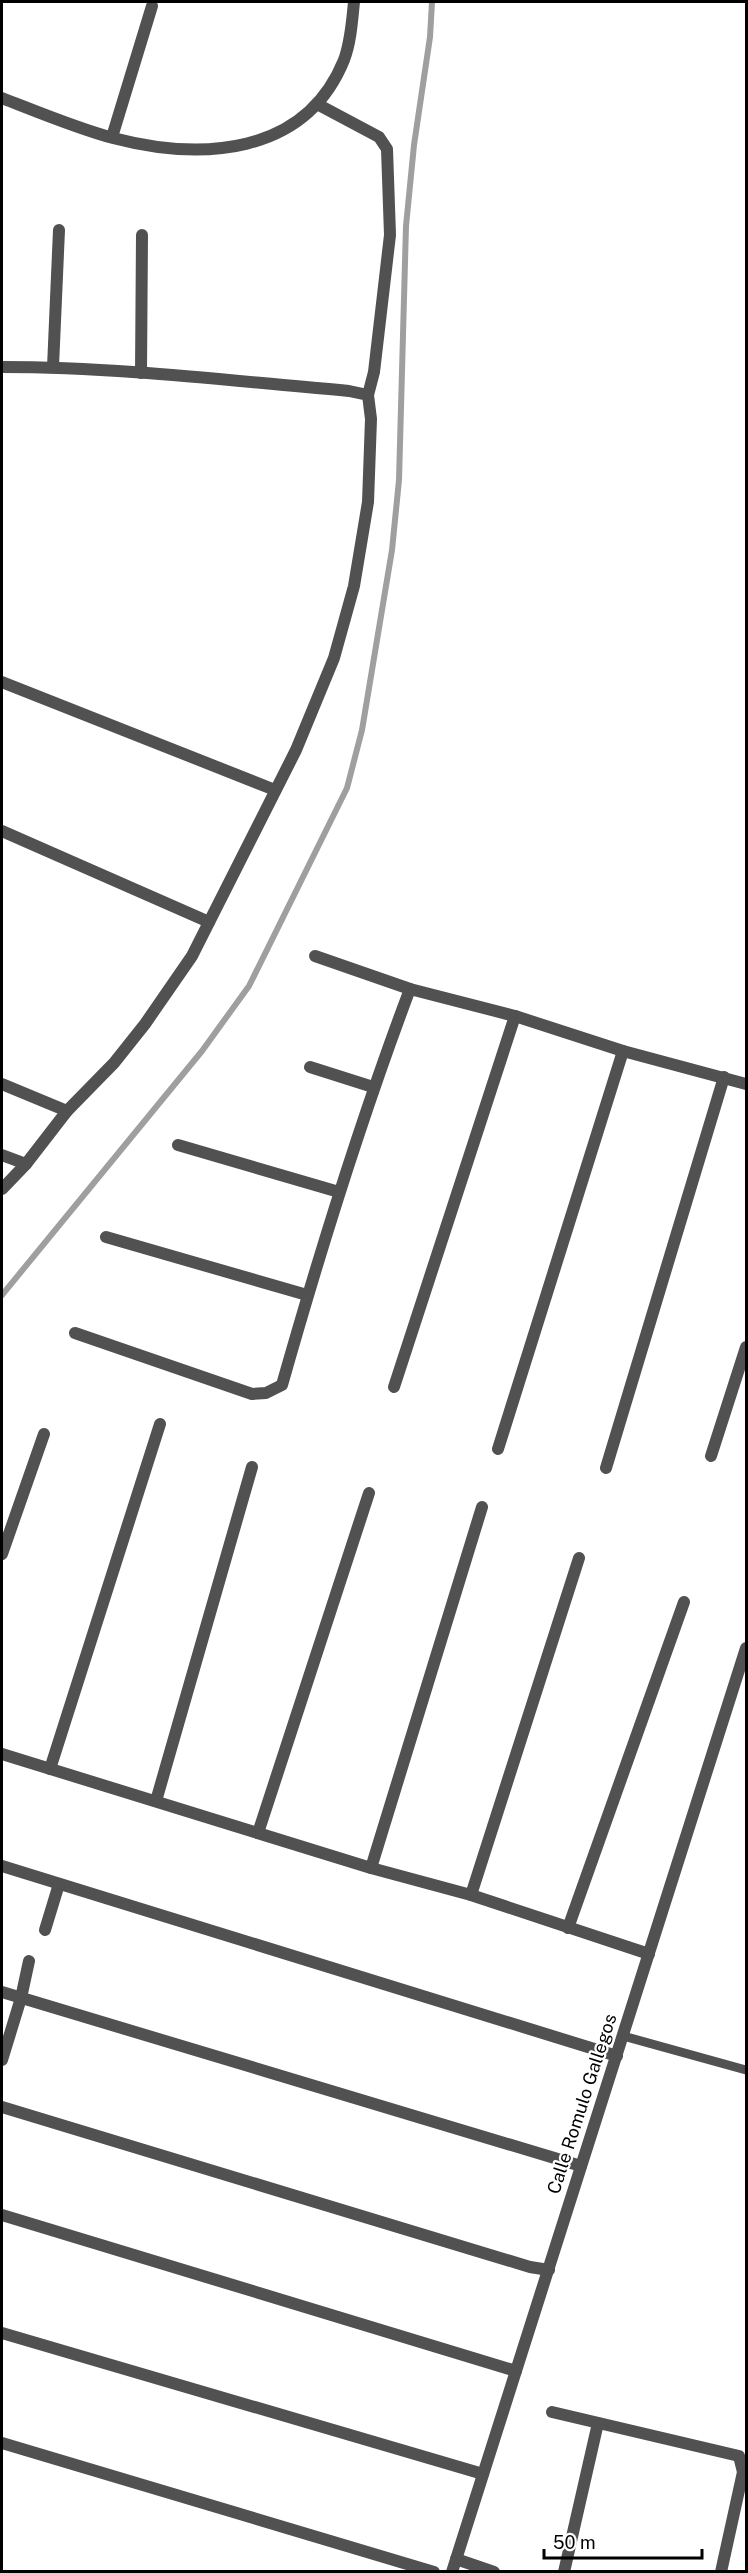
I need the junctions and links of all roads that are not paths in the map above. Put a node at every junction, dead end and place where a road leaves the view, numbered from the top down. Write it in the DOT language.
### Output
graph roads {
  1 [pos="354,2"];
  2 [pos="152,6"];
  3 [pos="2,99"];
  4 [pos="317,104"];
  5 [pos="112,137"];
  6 [pos="59,230"];
  7 [pos="142,235"];
  8 [pos="2,367"];
  9 [pos="53,367"];
  10 [pos="141,373"];
  11 [pos="368,394"];
  12 [pos="2,682"];
  13 [pos="275,790"];
  14 [pos="2,831"];
  15 [pos="209,922"];
  16 [pos="315,956"];
  17 [pos="410,989"];
  18 [pos="515,1016"];
  19 [pos="622,1051"];
  20 [pos="310,1067"];
  21 [pos="724,1077"];
  22 [pos="2,1084"];
  23 [pos="747,1084"];
  24 [pos="373,1087"];
  25 [pos="67,1111"];
  26 [pos="178,1145"];
  27 [pos="2,1155"];
  28 [pos="26,1164"];
  29 [pos="2,1189"];
  30 [pos="339,1192"];
  31 [pos="106,1238"];
  32 [pos="307,1295"];
  33 [pos="75,1333"];
  34 [pos="747,1347"];
  35 [pos="394,1387"];
  36 [pos="160,1424"];
  37 [pos="44,1434"];
  38 [pos="498,1449"];
  39 [pos="711,1456"];
  40 [pos="252,1467"];
  41 [pos="606,1468"];
  42 [pos="369,1493"];
  43 [pos="482,1507"];
  44 [pos="7,1521"];
  45 [pos="2,1554"];
  46 [pos="579,1558"];
  47 [pos="684,1602"];
  48 [pos="747,1648"];
  49 [pos="2,1754"];
  50 [pos="50,1769"];
  51 [pos="156,1801"];
  52 [pos="258,1833"];
  53 [pos="2,1866"];
  54 [pos="371,1868"];
  55 [pos="59,1884"];
  56 [pos="471,1895"];
  57 [pos="568,1928"];
  58 [pos="45,1930"];
  59 [pos="649,1954"];
  60 [pos="29,1961"];
  61 [pos="2,1992"];
  62 [pos="21,1998"];
  63 [pos="622,2036"];
  64 [pos="617,2056"];
  65 [pos="2,2060"];
  66 [pos="747,2070"];
  67 [pos="2,2107"];
  68 [pos="581,2166"];
  69 [pos="2,2215"];
  70 [pos="549,2270"];
  71 [pos="2,2333"];
  72 [pos="516,2371"];
  73 [pos="552,2412"];
  74 [pos="598,2423"];
  75 [pos="2,2443"];
  76 [pos="483,2474"];
  77 [pos="454,2565"];
  78 [pos="434,2571"];
  79 [pos="494,2571"];
  80 [pos="564,2571"];
  81 [pos="721,2571"];
  1 -- 4 [label="street"];
  2 -- 5 [label="street"];
  3 -- 5 [label="street"];
  4 -- 5 [label="street"];
  4 -- 11 [label="street"];
  6 -- 9 [label="street"];
  7 -- 10 [label="street"];
  8 -- 9 [label="street"];
  9 -- 10 [label="street"];
  10 -- 11 [label="street"];
  11 -- 13 [label="street"];
  12 -- 13 [label="street"];
  13 -- 15 [label="street"];
  14 -- 15 [label="street"];
  15 -- 25 [label="street"];
  16 -- 17 [label="street"];
  17 -- 18 [label="street"];
  17 -- 24 [label="street"];
  18 -- 19 [label="street"];
  18 -- 35 [label="street"];
  19 -- 21 [label="street"];
  19 -- 38 [label="street"];
  20 -- 24 [label="street"];
  21 -- 23 [label="street"];
  21 -- 41 [label="street"];
  22 -- 25 [label="street"];
  24 -- 30 [label="street"];
  25 -- 28 [label="street"];
  26 -- 30 [label="street"];
  27 -- 28 [label="street"];
  28 -- 29 [label="street"];
  30 -- 32 [label="street"];
  31 -- 32 [label="street"];
  32 -- 33 [label="street"];
  34 -- 39 [label="street"];
  36 -- 50 [label="street"];
  37 -- 44 [label="street"];
  40 -- 51 [label="street"];
  42 -- 52 [label="street"];
  43 -- 54 [label="street"];
  44 -- 45 [label="street"];
  46 -- 56 [label="street"];
  47 -- 57 [label="street"];
  48 -- 59 [label="street, Calle Romulo Gallegos"];
  49 -- 50 [label="street"];
  50 -- 51 [label="street"];
  51 -- 52 [label="street"];
  52 -- 54 [label="street"];
  53 -- 55 [label="street"];
  54 -- 56 [label="street"];
  55 -- 58 [label="street"];
  55 -- 64 [label="street"];
  56 -- 57 [label="street"];
  57 -- 59 [label="street"];
  59 -- 63 [label="street, Calle Romulo Gallegos"];
  60 -- 62 [label="street"];
  61 -- 62 [label="street"];
  62 -- 65 [label="street"];
  62 -- 68 [label="street"];
  63 -- 64 [label="street, Calle Romulo Gallegos"];
  63 -- 66 [label="lane"];
  64 -- 68 [label="street, Calle Romulo Gallegos"];
  67 -- 70 [label="street"];
  68 -- 70 [label="street, Calle Romulo Gallegos"];
  69 -- 72 [label="street"];
  70 -- 72 [label="street, Calle Romulo Gallegos"];
  71 -- 76 [label="street"];
  72 -- 76 [label="street, Calle Romulo Gallegos"];
  73 -- 74 [label="street"];
  74 -- 80 [label="street"];
  74 -- 81 [label="street"];
  75 -- 78 [label="street"];
  76 -- 77 [label="street, Calle Romulo Gallegos"];
  77 -- 79 [label="street"];
}
